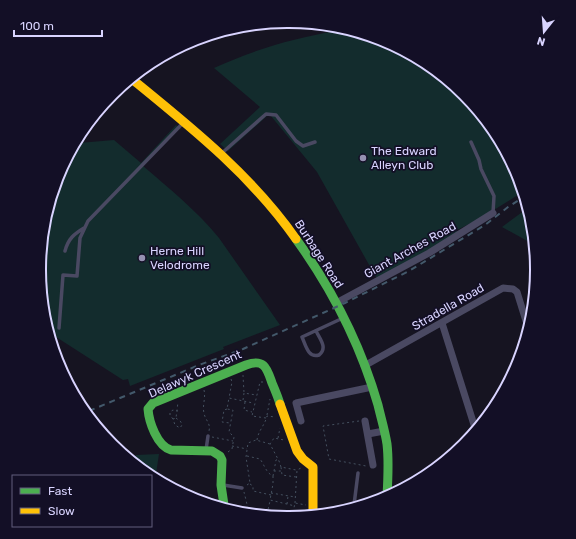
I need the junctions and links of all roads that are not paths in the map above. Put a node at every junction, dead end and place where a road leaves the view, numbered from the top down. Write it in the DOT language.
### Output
graph roads {
  1 [pos="136,82"];
  2 [pos="184,122"];
  3 [pos="315,142"];
  4 [pos="471,142"];
  5 [pos="221,154"];
  6 [pos="493,213"];
  7 [pos="84,227"];
  8 [pos="65,251"];
  9 [pos="336,303"];
  10 [pos="525,317"];
  11 [pos="344,318"];
  12 [pos="442,323"];
  13 [pos="59,328"];
  14 [pos="316,331"];
  15 [pos="364,366"];
  16 [pos="372,387"];
  17 [pos="301,421"];
  18 [pos="365,421"];
  19 [pos="474,424"];
  20 [pos="384,431"];
  21 [pos="368,434"];
  22 [pos="208,436"];
  23 [pos="206,451"];
  24 [pos="373,465"];
  25 [pos="358,473"];
  26 [pos="222,485"];
  27 [pos="242,488"];
  28 [pos="387,490"];
  29 [pos="354,502"];
  30 [pos="224,503"];
  31 [pos="314,509"];
  1 -- 2 [label="street, Burbage Road"];
  2 -- 5 [label="street, Burbage Road"];
  2 -- 7 [label="lane"];
  3 -- 5 [label="lane"];
  4 -- 6 [label="lane"];
  5 -- 9 [label="street, Burbage Road"];
  6 -- 9 [label="street, Giant Arches Road"];
  7 -- 8 [label="lane"];
  7 -- 13 [label="lane"];
  9 -- 11 [label="street, Burbage Road"];
  10 -- 12 [label="street, Stradella Road"];
  11 -- 14 [label="lane"];
  11 -- 15 [label="street, Burbage Road"];
  12 -- 15 [label="street, Stradella Road"];
  12 -- 19 [label="street"];
  14 -- 14 [label="lane"];
  15 -- 16 [label="street, Burbage Road"];
  16 -- 17 [label="street"];
  16 -- 20 [label="street, Burbage Road"];
  18 -- 21 [label="street"];
  20 -- 21 [label="street"];
  20 -- 28 [label="street, Burbage Road"];
  21 -- 24 [label="street"];
  22 -- 23 [label="lane"];
  23 -- 26 [label="street, Delawyk Crescent"];
  23 -- 31 [label="street, Delawyk Crescent"];
  25 -- 29 [label="lane"];
  26 -- 27 [label="lane"];
  26 -- 30 [label="street"];
}
